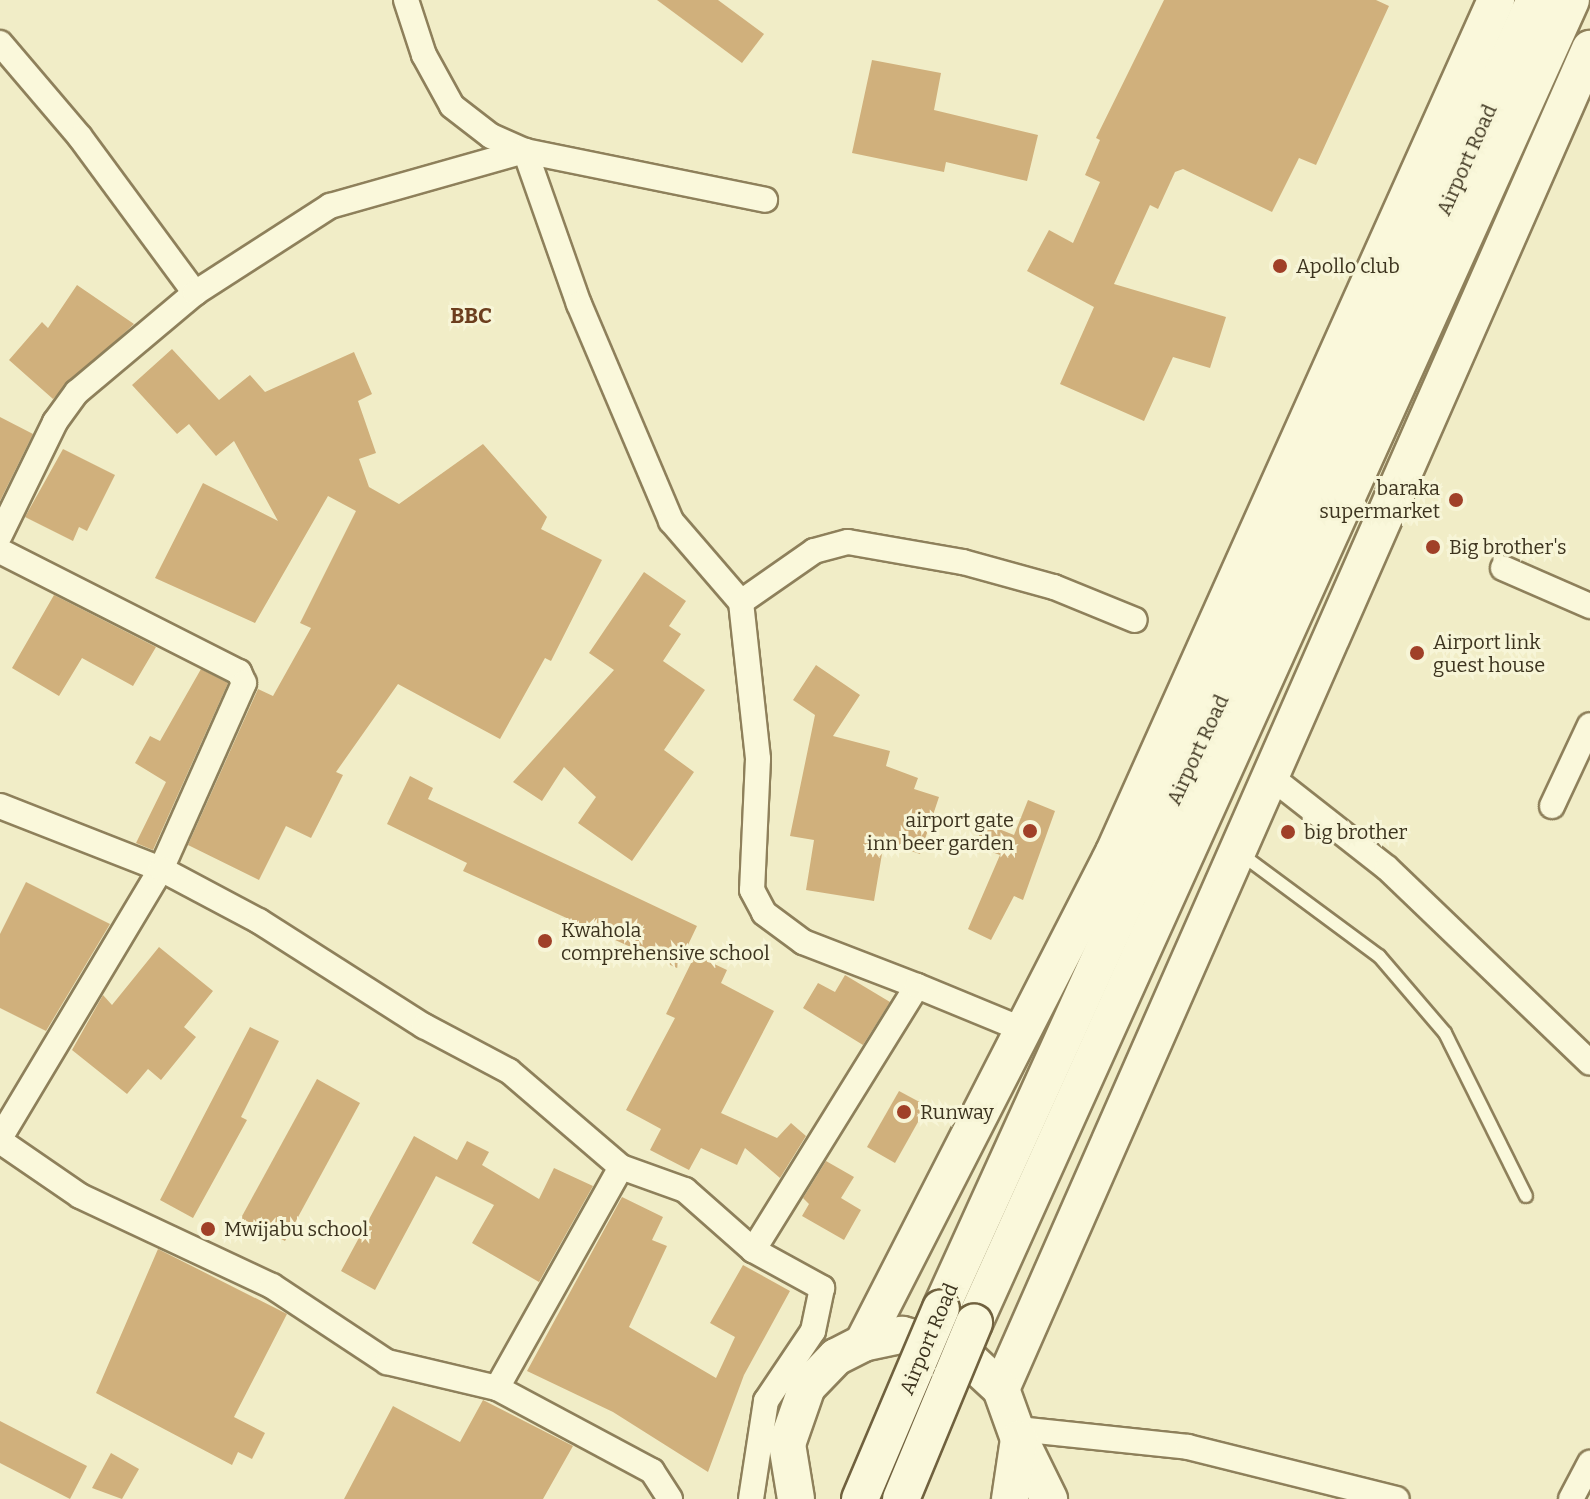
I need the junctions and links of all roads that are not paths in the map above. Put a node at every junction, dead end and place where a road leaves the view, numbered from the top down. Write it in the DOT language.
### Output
graph roads {
  1 [pos="406,0"];
  2 [pos="1496,0"];
  3 [pos="1535,0"];
  4 [pos="1571,0"];
  5 [pos="0,43"];
  6 [pos="1590,49"];
  7 [pos="525,151"];
  8 [pos="765,200"];
  9 [pos="195,293"];
  10 [pos="1376,402"];
  11 [pos="0,535"];
  12 [pos="0,551"];
  13 [pos="1503,568"];
  14 [pos="741,602"];
  15 [pos="1590,606"];
  16 [pos="1135,620"];
  17 [pos="1590,725"];
  18 [pos="1271,777"];
  19 [pos="0,806"];
  20 [pos="1552,806"];
  21 [pos="1238,852"];
  22 [pos="161,869"];
  23 [pos="917,986"];
  24 [pos="1024,1030"];
  25 [pos="1590,1063"];
  26 [pos="0,1139"];
  27 [pos="621,1167"];
  28 [pos="1526,1196"];
  29 [pos="753,1250"];
  30 [pos="863,1343"];
  31 [pos="497,1388"];
  32 [pos="1001,1389"];
  33 [pos="1018,1434"];
  34 [pos="1590,1463"];
  35 [pos="670,1499"];
  36 [pos="751,1499"];
  37 [pos="796,1499"];
  38 [pos="860,1499"];
  39 [pos="901,1499"];
  40 [pos="1010,1499"];
  41 [pos="1049,1499"];
  42 [pos="1397,1499"];
  43 [pos="1571,1499"];
  1 -- 7 [label="street"];
  2 -- 24 [label="main road"];
  3 -- 10 [label="main road, Airport Road"];
  4 -- 10 [label="main road, Airport Road"];
  5 -- 9 [label="street"];
  6 -- 18 [label="main road"];
  7 -- 8 [label="street"];
  7 -- 9 [label="street"];
  7 -- 14 [label="street"];
  9 -- 11 [label="street"];
  10 -- 38 [label="main road, Airport Road, bridge"];
  10 -- 39 [label="main road, Airport Road, bridge"];
  12 -- 22 [label="street"];
  13 -- 15 [label="street"];
  14 -- 16 [label="street"];
  14 -- 23 [label="street"];
  17 -- 20 [label="street"];
  18 -- 21 [label="main road"];
  18 -- 25 [label="street"];
  19 -- 22 [label="street"];
  21 -- 28 [label="lane"];
  21 -- 32 [label="main road"];
  22 -- 26 [label="street"];
  22 -- 27 [label="street"];
  23 -- 24 [label="street"];
  23 -- 29 [label="street"];
  24 -- 30 [label="main road"];
  26 -- 31 [label="street"];
  27 -- 29 [label="street"];
  27 -- 31 [label="street"];
  29 -- 36 [label="street"];
  30 -- 32 [label="main road"];
  30 -- 37 [label="main road"];
  31 -- 35 [label="street"];
  32 -- 33 [label="main road"];
  33 -- 40 [label="main road"];
  33 -- 41 [label="main road"];
  33 -- 42 [label="street"];
  34 -- 43 [label="street"];
}
